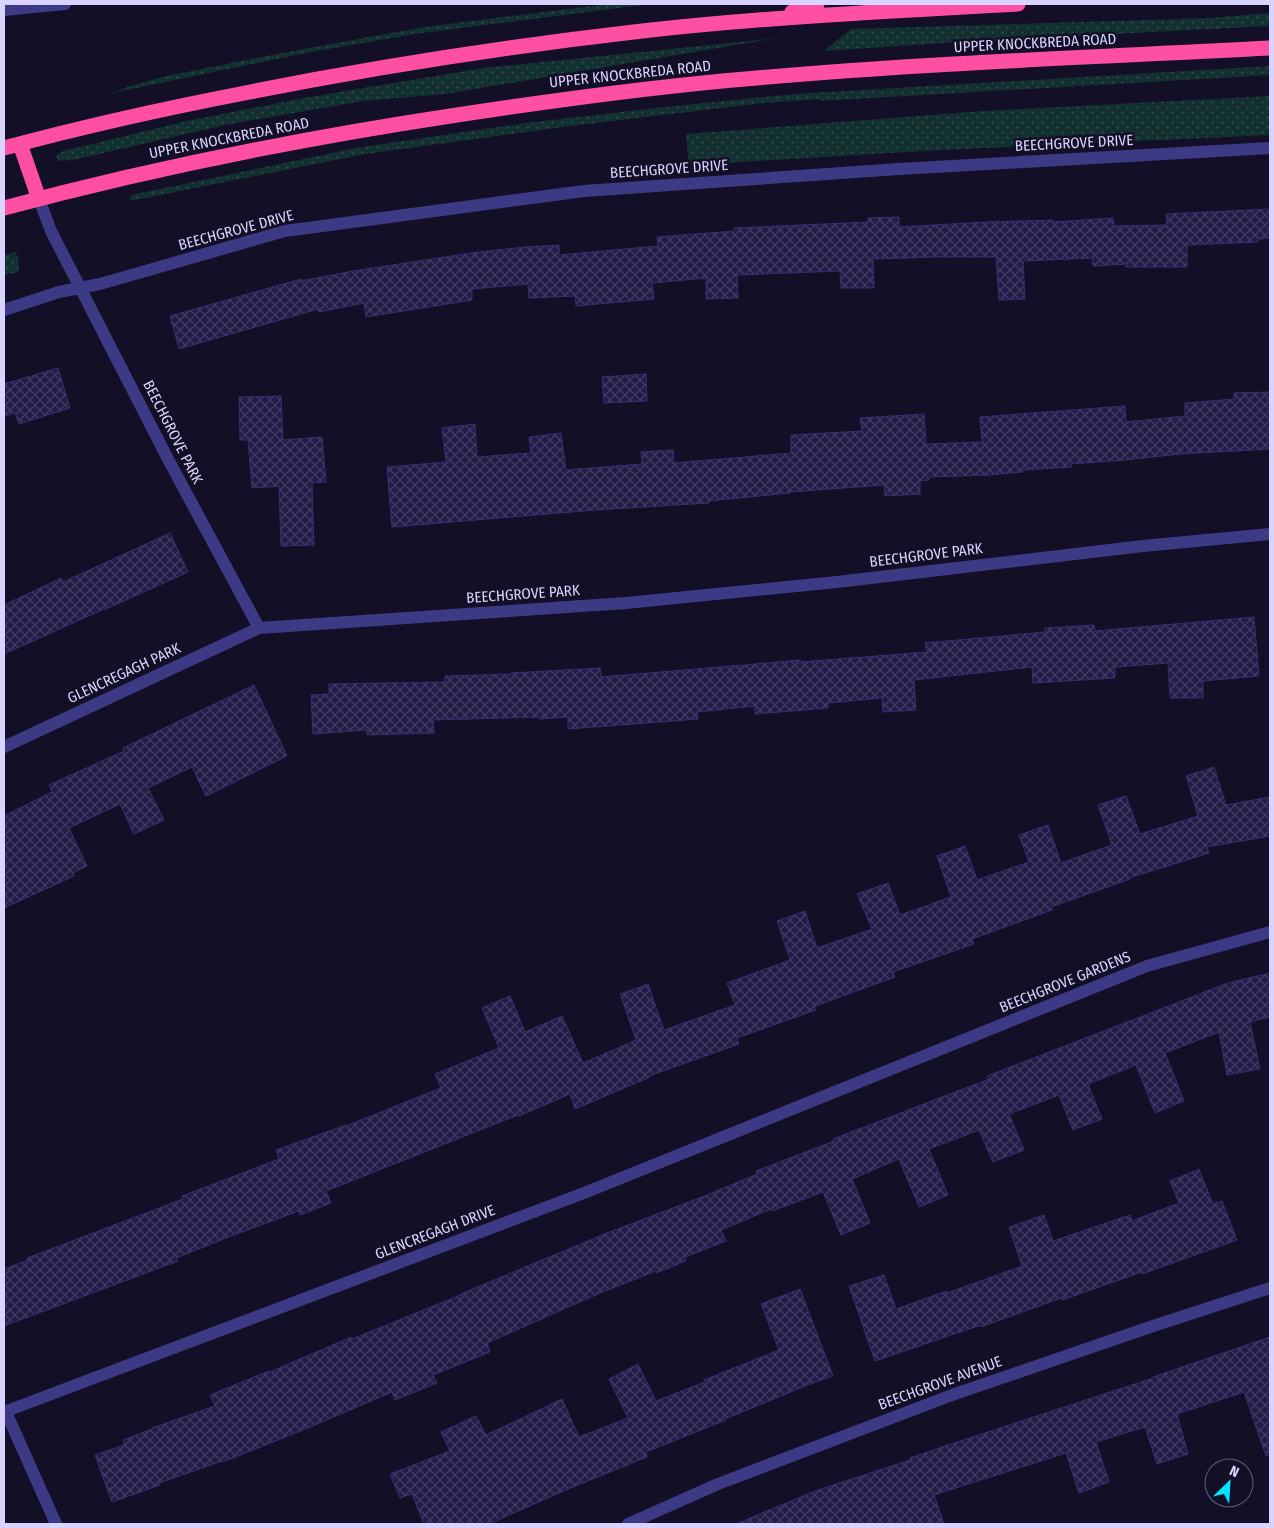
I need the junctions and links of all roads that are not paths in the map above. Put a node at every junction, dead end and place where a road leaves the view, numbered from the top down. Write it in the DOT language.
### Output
graph roads {
  1 [pos="65,4"];
  2 [pos="817,4"];
  3 [pos="1018,4"];
  4 [pos="4,10"];
  5 [pos="769,19"];
  6 [pos="1270,48"];
  7 [pos="20,144"];
  8 [pos="4,148"];
  9 [pos="1270,148"];
  10 [pos="38,198"];
  11 [pos="4,208"];
  12 [pos="80,288"];
  13 [pos="4,310"];
  14 [pos="1270,534"];
  15 [pos="259,628"];
  16 [pos="4,747"];
  17 [pos="1270,932"];
  18 [pos="876,1076"];
  19 [pos="1270,1288"];
  20 [pos="5,1412"];
  21 [pos="56,1524"];
  22 [pos="628,1524"];
  1 -- 4 [label="street"];
  2 -- 5 [label="highway"];
  3 -- 5 [label="highway"];
  5 -- 7 [label="highway"];
  6 -- 10 [label="highway, UPPER KNOCKBREDA ROAD"];
  7 -- 8 [label="highway"];
  7 -- 10 [label="highway"];
  9 -- 12 [label="street, BEECHGROVE DRIVE"];
  10 -- 11 [label="highway, UPPER KNOCKBREDA ROAD"];
  10 -- 12 [label="street, BEECHGROVE PARK"];
  12 -- 13 [label="street, BEECHGROVE DRIVE"];
  12 -- 15 [label="street, BEECHGROVE PARK"];
  14 -- 15 [label="street, BEECHGROVE PARK"];
  15 -- 16 [label="street, GLENCREGAGH PARK"];
  17 -- 18 [label="street, BEECHGROVE GARDENS"];
  18 -- 20 [label="street, GLENCREGAGH DRIVE"];
  19 -- 22 [label="street, BEECHGROVE AVENUE"];
  20 -- 21 [label="street"];
}
